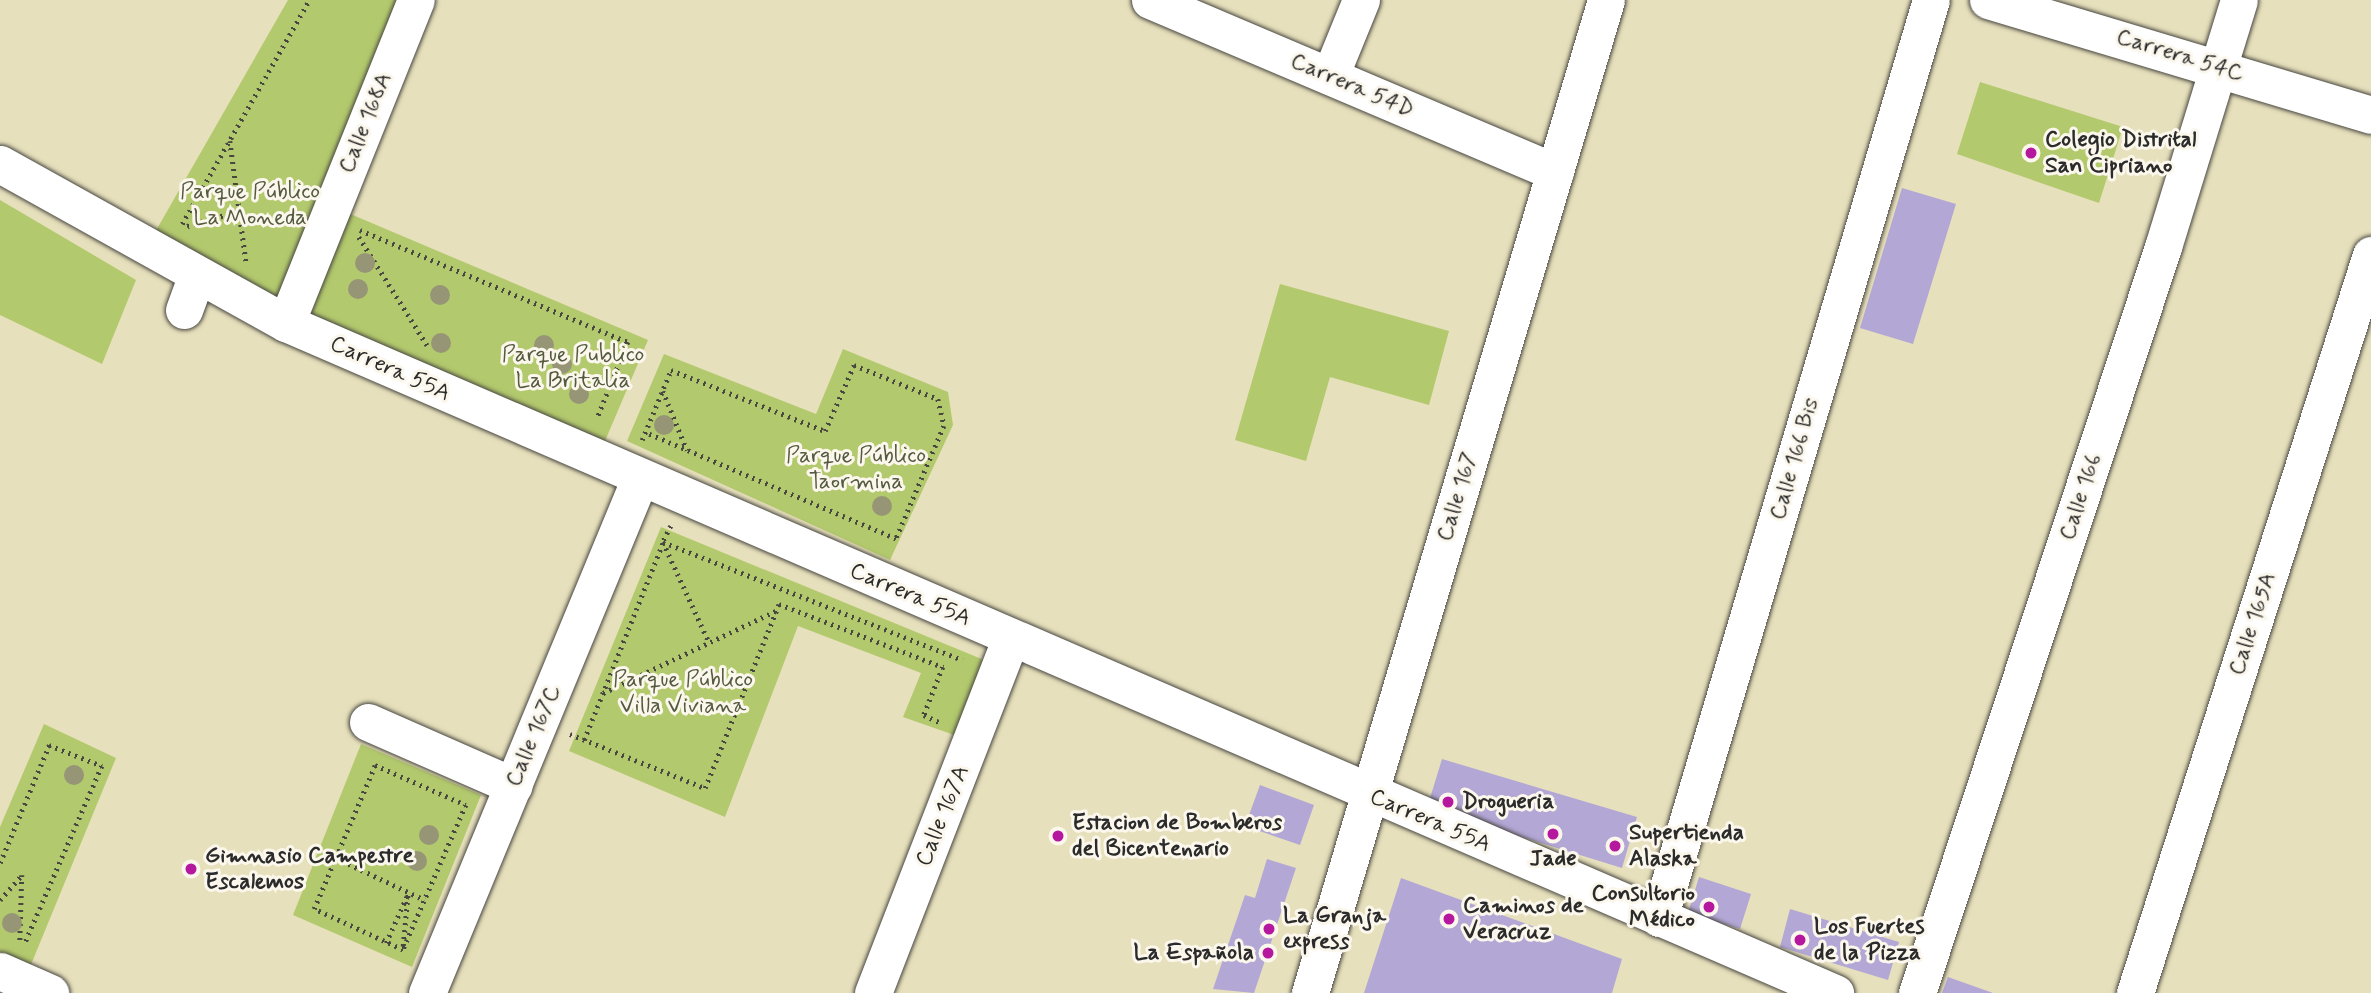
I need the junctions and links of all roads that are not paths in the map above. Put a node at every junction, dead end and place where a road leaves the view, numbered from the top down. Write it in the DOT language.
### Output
graph roads {
  1 [pos="416,0"];
  2 [pos="1361,0"];
  3 [pos="1606,0"];
  4 [pos="1931,0"];
  5 [pos="1988,0"];
  6 [pos="2239,0"];
  7 [pos="1159,2"];
  8 [pos="2219,67"];
  9 [pos="1329,76"];
  10 [pos="2371,115"];
  11 [pos="0,164"];
  12 [pos="1555,172"];
  13 [pos="2371,255"];
  14 [pos="197,275"];
  15 [pos="184,310"];
  16 [pos="286,323"];
  17 [pos="640,478"];
  18 [pos="1010,639"];
  19 [pos="368,722"];
  20 [pos="514,786"];
  21 [pos="1370,795"];
  22 [pos="1659,918"];
  23 [pos="0,971"];
  24 [pos="50,993"];
  25 [pos="427,993"];
  26 [pos="873,993"];
  27 [pos="1310,993"];
  28 [pos="1835,993"];
  29 [pos="1917,993"];
  30 [pos="2135,993"];
  1 -- 16 [label="street, Calle 168A"];
  2 -- 9 [label="street"];
  3 -- 12 [label="street, Calle 167"];
  4 -- 22 [label="street, Calle 166 Bis"];
  5 -- 8 [label="street, Carrera 54C"];
  6 -- 8 [label="street, Calle 166"];
  7 -- 9 [label="street, Carrera 54D"];
  8 -- 10 [label="street, Carrera 54C"];
  8 -- 29 [label="street, Calle 166"];
  9 -- 12 [label="street, Carrera 54D"];
  11 -- 14 [label="street, Carrera 55A"];
  12 -- 21 [label="street, Calle 167"];
  13 -- 30 [label="street, Calle 165A"];
  14 -- 15 [label="street"];
  14 -- 16 [label="street, Carrera 55A"];
  16 -- 17 [label="street, Carrera 55A"];
  17 -- 18 [label="street, Carrera 55A"];
  17 -- 20 [label="street, Calle 167C"];
  18 -- 21 [label="street, Carrera 55A"];
  18 -- 26 [label="street, Calle 167A"];
  19 -- 20 [label="street"];
  20 -- 25 [label="street, Calle 167C"];
  21 -- 22 [label="street, Carrera 55A"];
  21 -- 27 [label="street, Calle 167"];
  22 -- 28 [label="street, Carrera 55A"];
  23 -- 24 [label="street"];
}
